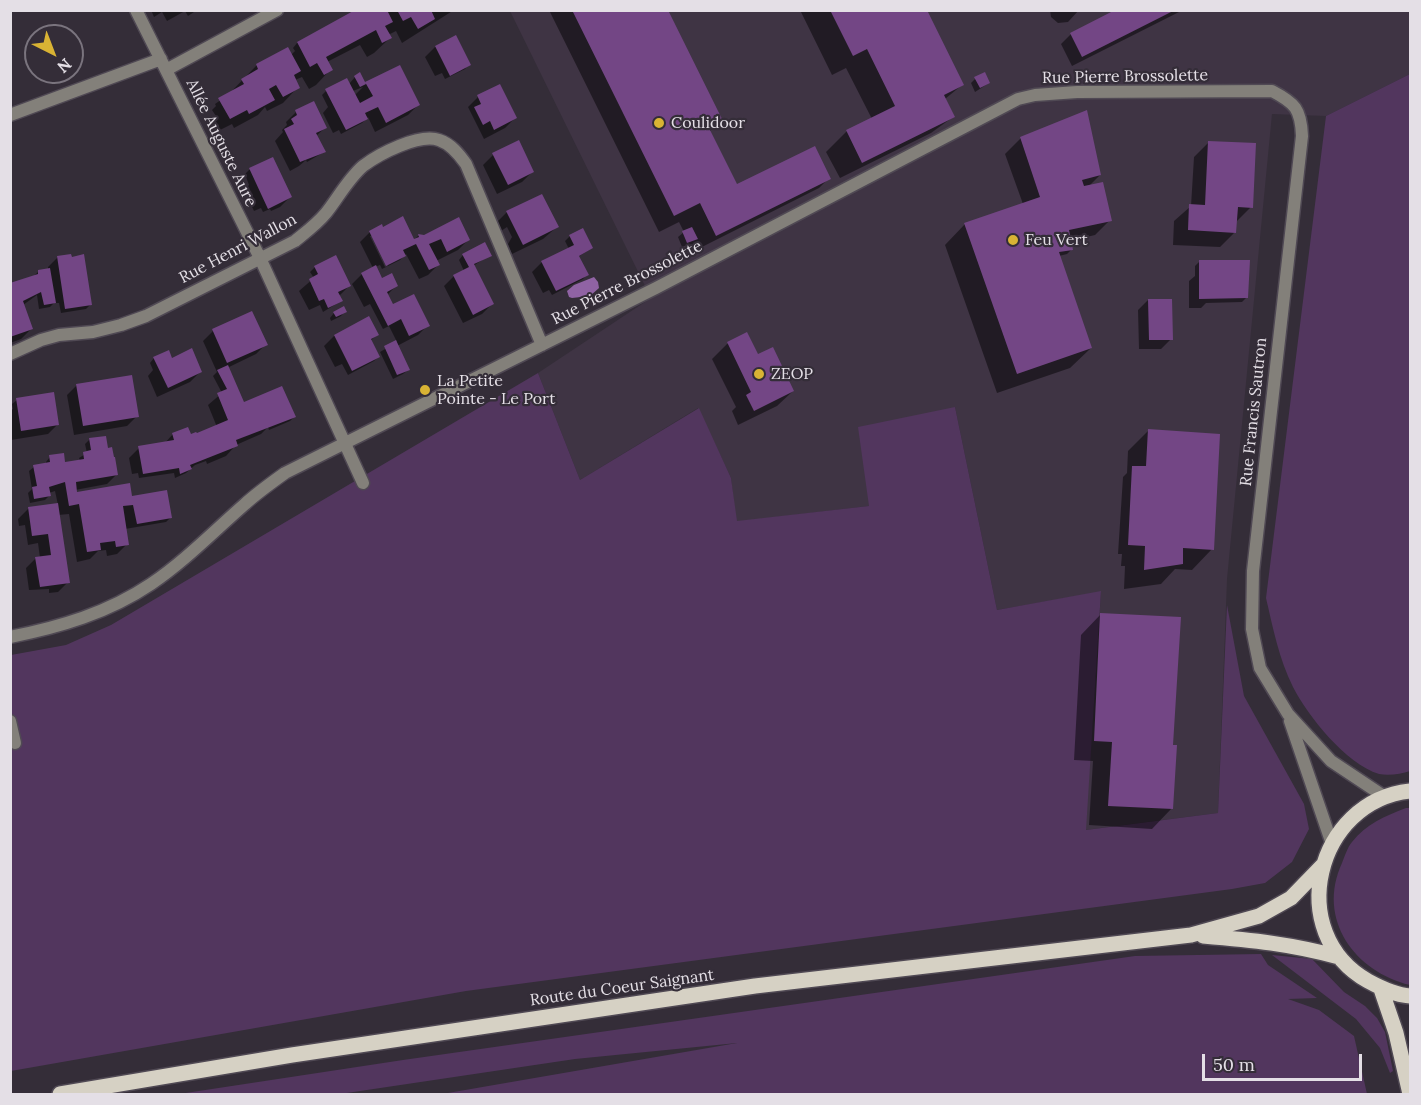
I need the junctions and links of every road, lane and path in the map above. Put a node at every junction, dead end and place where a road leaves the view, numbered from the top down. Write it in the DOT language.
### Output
graph roads {
  1 [pos="136,10"];
  2 [pos="277,10"];
  3 [pos="164,64"];
  4 [pos="1296,107"];
  5 [pos="10,115"];
  6 [pos="260,258"];
  7 [pos="542,345"];
  8 [pos="10,354"];
  9 [pos="344,443"];
  10 [pos="363,483"];
  11 [pos="10,637"];
  12 [pos="1288,714"];
  13 [pos="10,721"];
  14 [pos="15,743"];
  15 [pos="1410,791"];
  16 [pos="1385,797"];
  17 [pos="1332,844"];
  18 [pos="1324,864"];
  19 [pos="1191,935"];
  20 [pos="1339,957"];
  21 [pos="1381,989"];
  22 [pos="1410,996"];
  23 [pos="60,1095"];
  24 [pos="1410,1095"];
  1 -- 3 [label="street"];
  2 -- 3 [label="street, Allée Auguste Aure"];
  3 -- 5 [label="street"];
  3 -- 6 [label="street, Allée Auguste Aure"];
  4 -- 7 [label="street, Rue Pierre Brossolette"];
  4 -- 12 [label="street, Rue Francis Sautron"];
  6 -- 7 [label="street, Rue Henri Wallon"];
  6 -- 8 [label="street, Rue Henri Wallon"];
  6 -- 9 [label="street, Allée Auguste Aure"];
  7 -- 9 [label="street, Rue Pierre Brossolette"];
  9 -- 10 [label="street, Allée Auguste Aure"];
  9 -- 11 [label="street, Rue Pierre Brossolette"];
  12 -- 16 [label="street"];
  12 -- 17 [label="street"];
  13 -- 14 [label="street"];
  15 -- 16 [label="main road"];
  16 -- 17 [label="main road"];
  17 -- 18 [label="main road"];
  18 -- 19 [label="main road, Route du Coeur Saignant"];
  18 -- 20 [label="main road"];
  19 -- 20 [label="main road, Route du Coeur Saignant"];
  19 -- 23 [label="main road, Route du Coeur Saignant"];
  20 -- 21 [label="main road"];
  21 -- 22 [label="main road"];
  21 -- 24 [label="main road"];
}
